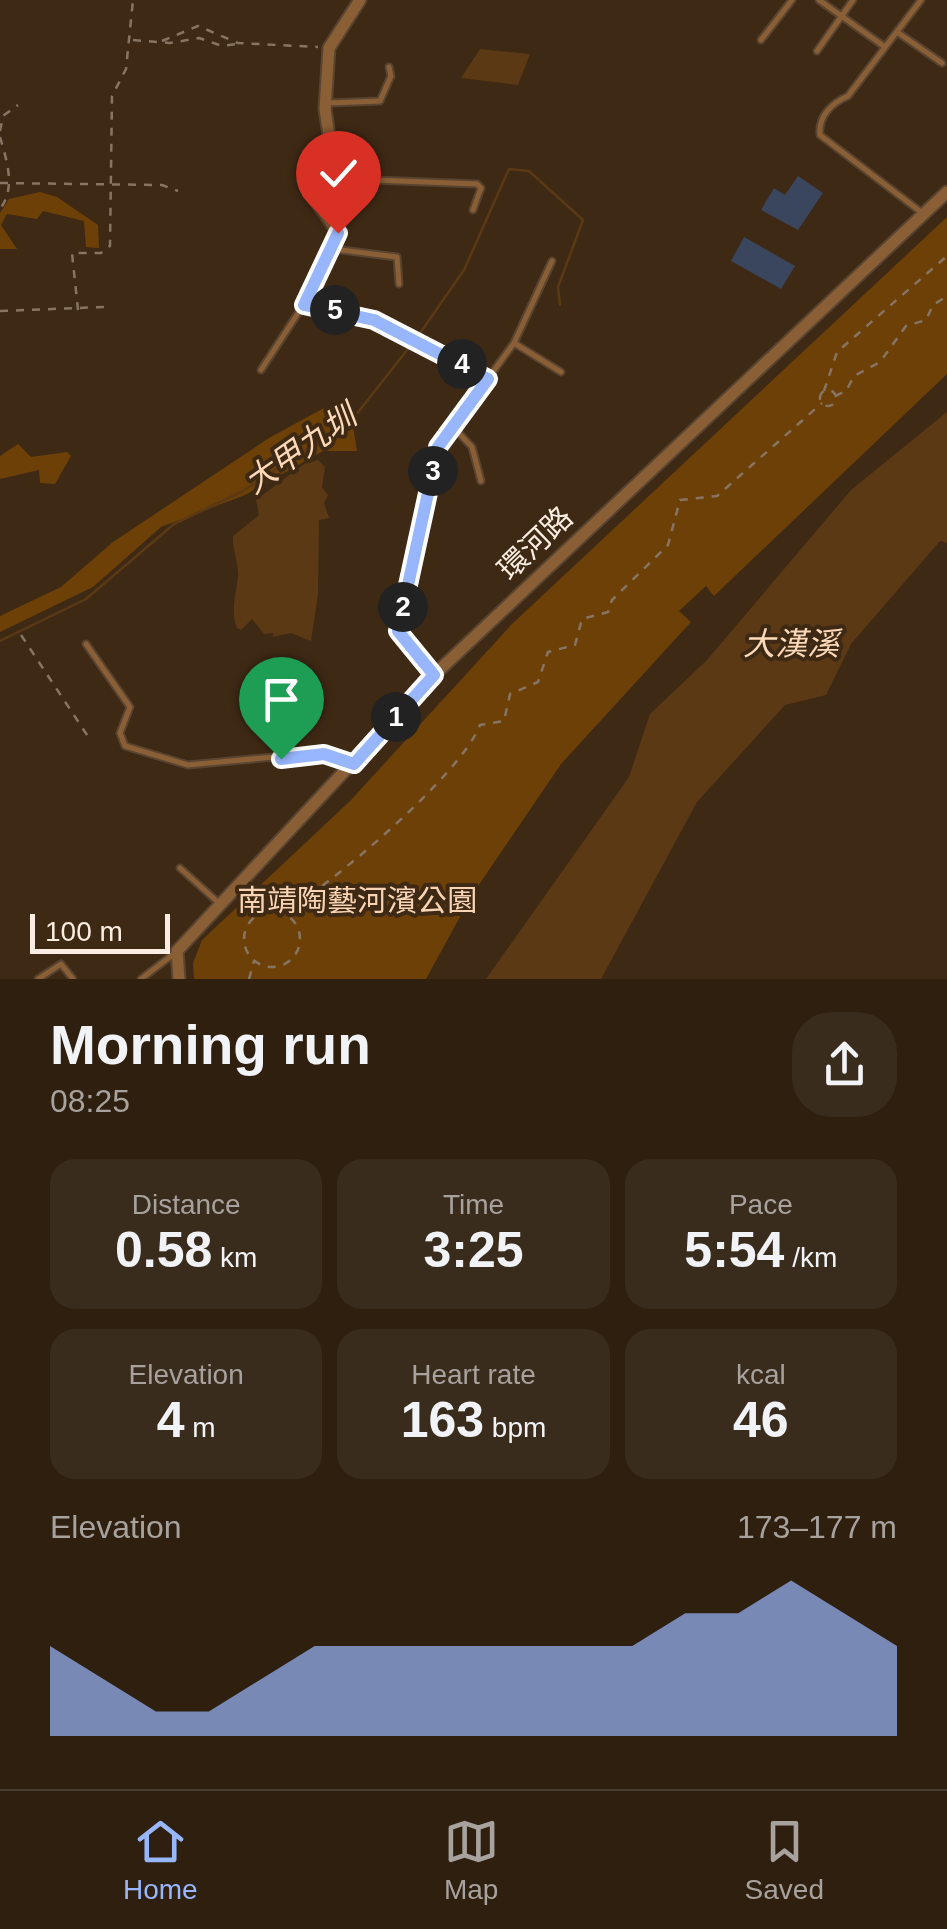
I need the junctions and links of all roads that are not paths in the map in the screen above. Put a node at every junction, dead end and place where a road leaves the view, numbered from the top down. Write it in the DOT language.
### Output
graph roads {
  1 [pos="360,0"];
  2 [pos="792,0"];
  3 [pos="819,0"];
  4 [pos="852,0"];
  5 [pos="921,0"];
  6 [pos="842,15"];
  7 [pos="897,32"];
  8 [pos="761,40"];
  9 [pos="885,47"];
  10 [pos="817,51"];
  11 [pos="942,63"];
  12 [pos="388,67"];
  13 [pos="325,104"];
  14 [pos="319,178"];
  15 [pos="947,192"];
  16 [pos="473,210"];
  17 [pos="922,212"];
  18 [pos="333,249"];
  19 [pos="552,261"];
  20 [pos="399,284"];
  21 [pos="304,305"];
  22 [pos="514,343"];
  23 [pos="261,370"];
  24 [pos="561,372"];
  25 [pos="488,379"];
  26 [pos="453,427"];
  27 [pos="481,481"];
  28 [pos="86,644"];
  29 [pos="434,675"];
  30 [pos="354,764"];
  31 [pos="180,868"];
  32 [pos="222,906"];
  33 [pos="177,951"];
  34 [pos="38,979"];
  35 [pos="73,979"];
  36 [pos="141,979"];
  37 [pos="179,979"];
  1 -- 13 [label="street"];
  2 -- 8 [label="lane"];
  3 -- 6 [label="lane"];
  4 -- 6 [label="lane"];
  5 -- 7 [label="lane"];
  6 -- 9 [label="lane"];
  6 -- 10 [label="lane"];
  7 -- 9 [label="lane"];
  7 -- 11 [label="lane"];
  9 -- 17 [label="lane"];
  12 -- 13 [label="lane"];
  13 -- 14 [label="street"];
  14 -- 16 [label="lane"];
  14 -- 18 [label="street"];
  15 -- 17 [label="street, 環河路"];
  17 -- 29 [label="street, 環河路"];
  18 -- 20 [label="lane"];
  18 -- 21 [label="street"];
  19 -- 22 [label="lane"];
  21 -- 23 [label="lane"];
  21 -- 25 [label="street"];
  22 -- 24 [label="lane"];
  22 -- 25 [label="lane"];
  25 -- 26 [label="lane"];
  26 -- 27 [label="lane"];
  26 -- 29 [label="lane"];
  28 -- 30 [label="lane"];
  29 -- 30 [label="street, 環河路"];
  30 -- 32 [label="street, 環河路"];
  31 -- 32 [label="lane"];
  32 -- 33 [label="street, 環河路"];
  33 -- 36 [label="lane, 環河路"];
  33 -- 37 [label="street"];
  34 -- 35 [label="lane"];
}
